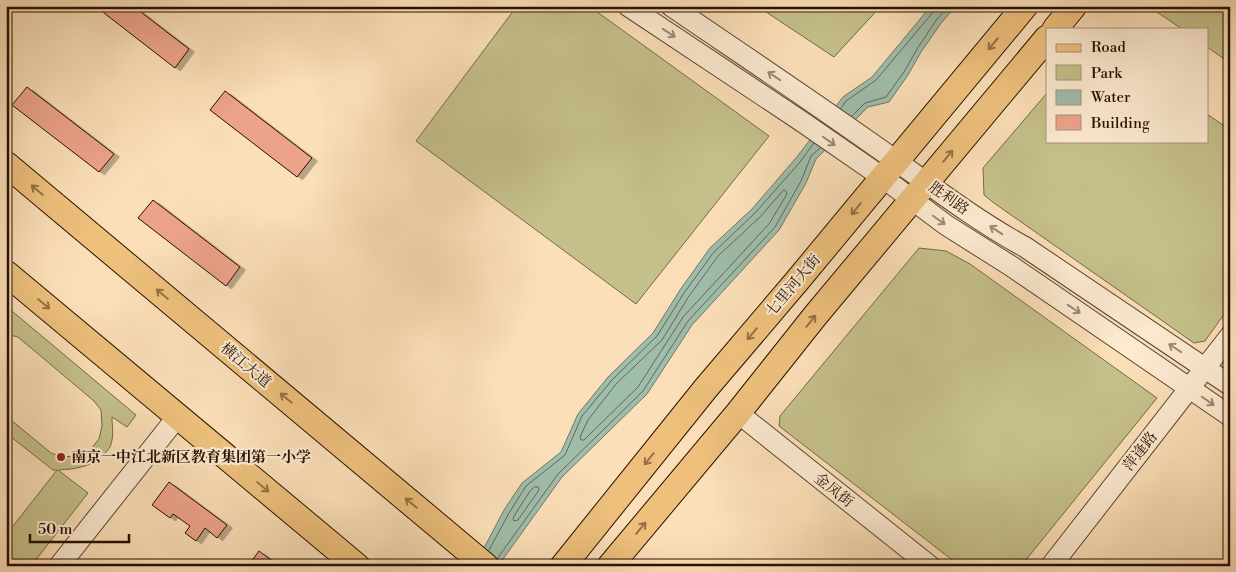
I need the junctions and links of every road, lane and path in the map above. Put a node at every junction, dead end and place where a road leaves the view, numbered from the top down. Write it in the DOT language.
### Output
graph roads {
  1 [pos="628,6"];
  2 [pos="672,6"];
  3 [pos="1025,6"];
  4 [pos="1074,6"];
  5 [pos="1056,28"];
  6 [pos="1046,39"];
  7 [pos="6,164"];
  8 [pos="889,169"];
  9 [pos="919,191"];
  10 [pos="1025,247"];
  11 [pos="1012,266"];
  12 [pos="6,273"];
  13 [pos="1230,336"];
  14 [pos="1204,368"];
  15 [pos="1230,386"];
  16 [pos="1189,388"];
  17 [pos="738,413"];
  18 [pos="178,416"];
  19 [pos="1230,416"];
  20 [pos="58,566"];
  21 [pos="357,566"];
  22 [pos="486,566"];
  23 [pos="563,566"];
  24 [pos="610,566"];
  25 [pos="930,566"];
  26 [pos="1051,566"];
  1 -- 8 [label="street, one-way"];
  8 -- 2 [label="street, 胜利路, one-way"];
  3 -- 8 [label="main road, 七里河大街, one-way"];
  4 -- 5 [label="main road"];
  9 -- 6 [label="main road, one-way"];
  22 -- 7 [label="main road, 横江大道, one-way"];
  8 -- 9 [label="street, 胜利路"];
  8 -- 23 [label="main road, 七里河大街, one-way"];
  10 -- 9 [label="street, 胜利路, one-way"];
  9 -- 11 [label="street, one-way"];
  17 -- 9 [label="main road, one-way"];
  10 -- 11 [label="street"];
  14 -- 10 [label="street, 胜利路, one-way"];
  11 -- 16 [label="street, one-way"];
  12 -- 18 [label="main road, one-way"];
  13 -- 14 [label="street, 萍逢路"];
  14 -- 15 [label="street, 胜利路"];
  14 -- 16 [label="street, 萍逢路"];
  16 -- 19 [label="street, one-way"];
  16 -- 26 [label="street, 萍逢路"];
  24 -- 17 [label="main road, one-way"];
  17 -- 25 [label="street, 金凤街"];
  18 -- 20 [label="street"];
  18 -- 21 [label="main road, one-way"];
}
